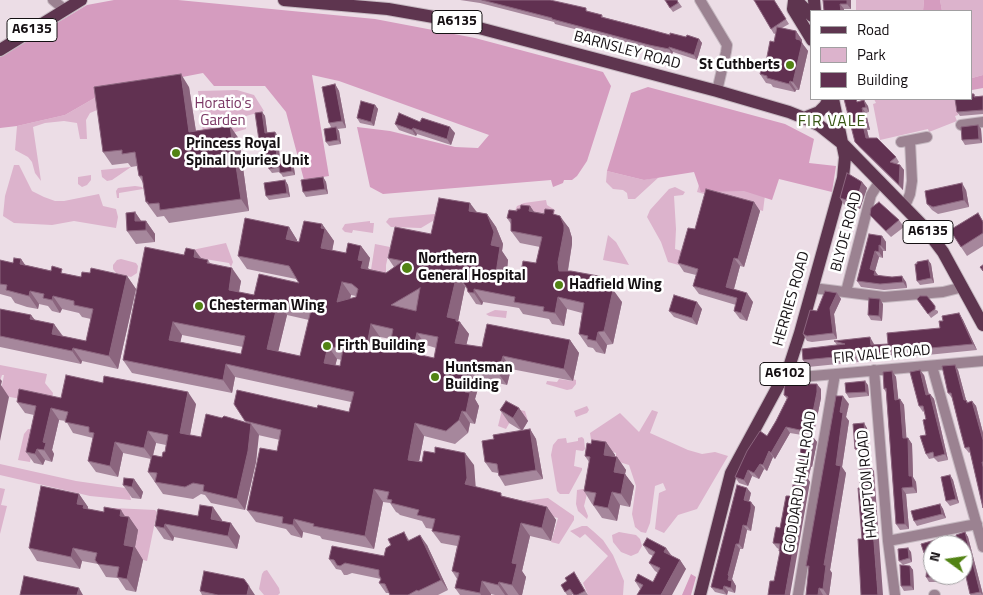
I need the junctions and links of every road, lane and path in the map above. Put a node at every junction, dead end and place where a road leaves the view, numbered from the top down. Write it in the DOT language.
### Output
graph roads {
  1 [pos="53,0"];
  2 [pos="81,0"];
  3 [pos="284,0"];
  4 [pos="289,0"];
  5 [pos="700,0"];
  6 [pos="794,0"];
  7 [pos="365,3"];
  8 [pos="65,10"];
  9 [pos="810,14"];
  10 [pos="810,37"];
  11 [pos="0,50"];
  12 [pos="717,91"];
  13 [pos="830,100"];
  14 [pos="831,100"];
  15 [pos="804,118"];
  16 [pos="983,122"];
  17 [pos="961,125"];
  18 [pos="927,138"];
  19 [pos="844,145"];
  20 [pos="880,181"];
  21 [pos="905,206"];
  22 [pos="963,287"];
  23 [pos="813,288"];
  24 [pos="846,292"];
  25 [pos="983,325"];
  26 [pos="983,361"];
  27 [pos="932,366"];
  28 [pos="874,370"];
  29 [pos="835,374"];
  30 [pos="784,376"];
  31 [pos="977,524"];
  32 [pos="888,541"];
  33 [pos="983,546"];
  34 [pos="700,595"];
  35 [pos="798,595"];
  36 [pos="895,595"];
  1 -- 8 [label="street"];
  2 -- 8 [label="main road, A6135"];
  3 -- 4 [label="main road, BARNSLEY ROAD / A6135"];
  4 -- 7 [label="main road, BARNSLEY ROAD / A6135"];
  5 -- 12 [label="street"];
  6 -- 9 [label="main road"];
  6 -- 10 [label="main road"];
  7 -- 12 [label="main road, BARNSLEY ROAD / A6135"];
  8 -- 11 [label="main road, A6135"];
  12 -- 15 [label="main road, BARNSLEY ROAD / A6135"];
  13 -- 15 [label="main road"];
  14 -- 19 [label="main road, A6102"];
  15 -- 19 [label="main road, BARNSLEY ROAD / A6135"];
  16 -- 17 [label="street"];
  18 -- 21 [label="street"];
  19 -- 20 [label="main road, BARNSLEY ROAD / A6135"];
  19 -- 23 [label="main road, HERRIES ROAD / A6102"];
  20 -- 21 [label="main road, BARNSLEY ROAD / A6135"];
  20 -- 24 [label="street, BLYDE ROAD"];
  21 -- 22 [label="main road, BARNSLEY ROAD / A6135"];
  22 -- 24 [label="street"];
  22 -- 25 [label="main road, BARNSLEY ROAD / A6135"];
  23 -- 24 [label="street"];
  23 -- 30 [label="main road, HERRIES ROAD / A6102"];
  26 -- 27 [label="street, FIR VALE ROAD"];
  27 -- 28 [label="street, FIR VALE ROAD"];
  27 -- 31 [label="street"];
  28 -- 29 [label="street, FIR VALE ROAD"];
  28 -- 32 [label="street, HAMPTON ROAD"];
  29 -- 30 [label="street, FIR VALE ROAD"];
  29 -- 35 [label="street, GODDARD HALL ROAD"];
  30 -- 34 [label="main road, HERRIES ROAD / A6102"];
  31 -- 32 [label="street"];
  31 -- 33 [label="street"];
  32 -- 36 [label="street, HAMPTON ROAD"];
}
